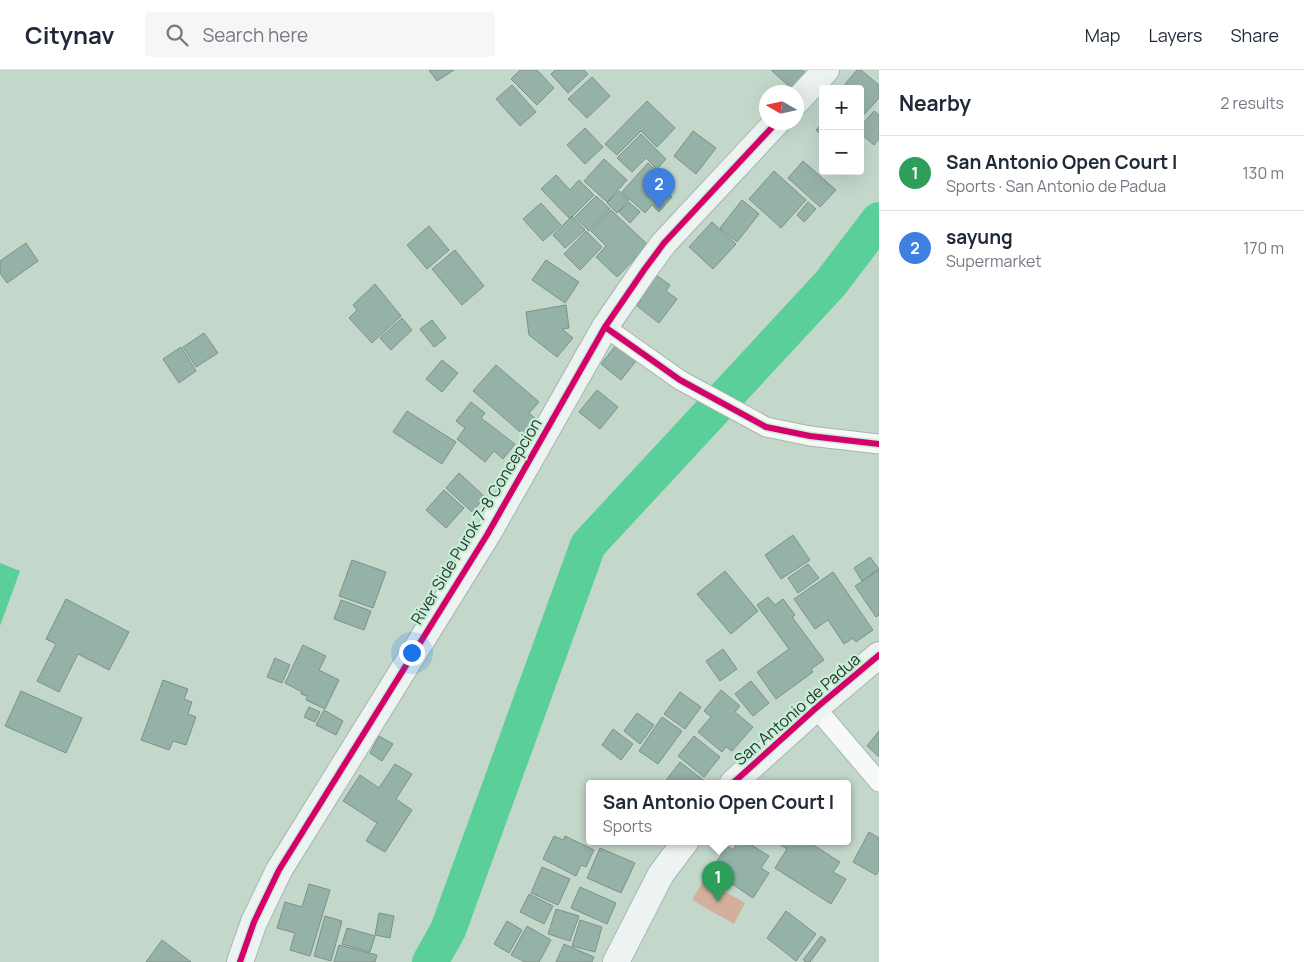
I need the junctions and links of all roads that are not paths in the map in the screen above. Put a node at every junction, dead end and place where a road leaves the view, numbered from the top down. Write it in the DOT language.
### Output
graph roads {
  1 [pos="826,70"];
  2 [pos="804,93"];
  3 [pos="770,130"];
  4 [pos="606,327"];
  5 [pos="879,444"];
  6 [pos="879,655"];
  7 [pos="816,708"];
  8 [pos="737,780"];
  9 [pos="879,782"];
  10 [pos="683,845"];
  11 [pos="240,962"];
  12 [pos="616,962"];
  1 -- 2 [label="street"];
  3 -- 4 [label="street, River Side Purok 7-8 Concepcion"];
  4 -- 5 [label="street"];
  4 -- 11 [label="street, River Side Purok 7-8 Concepcion"];
  6 -- 7 [label="street, San Antonio de Padua"];
  7 -- 8 [label="street, San Antonio de Padua"];
  7 -- 9 [label="street"];
  10 -- 12 [label="street"];
}
